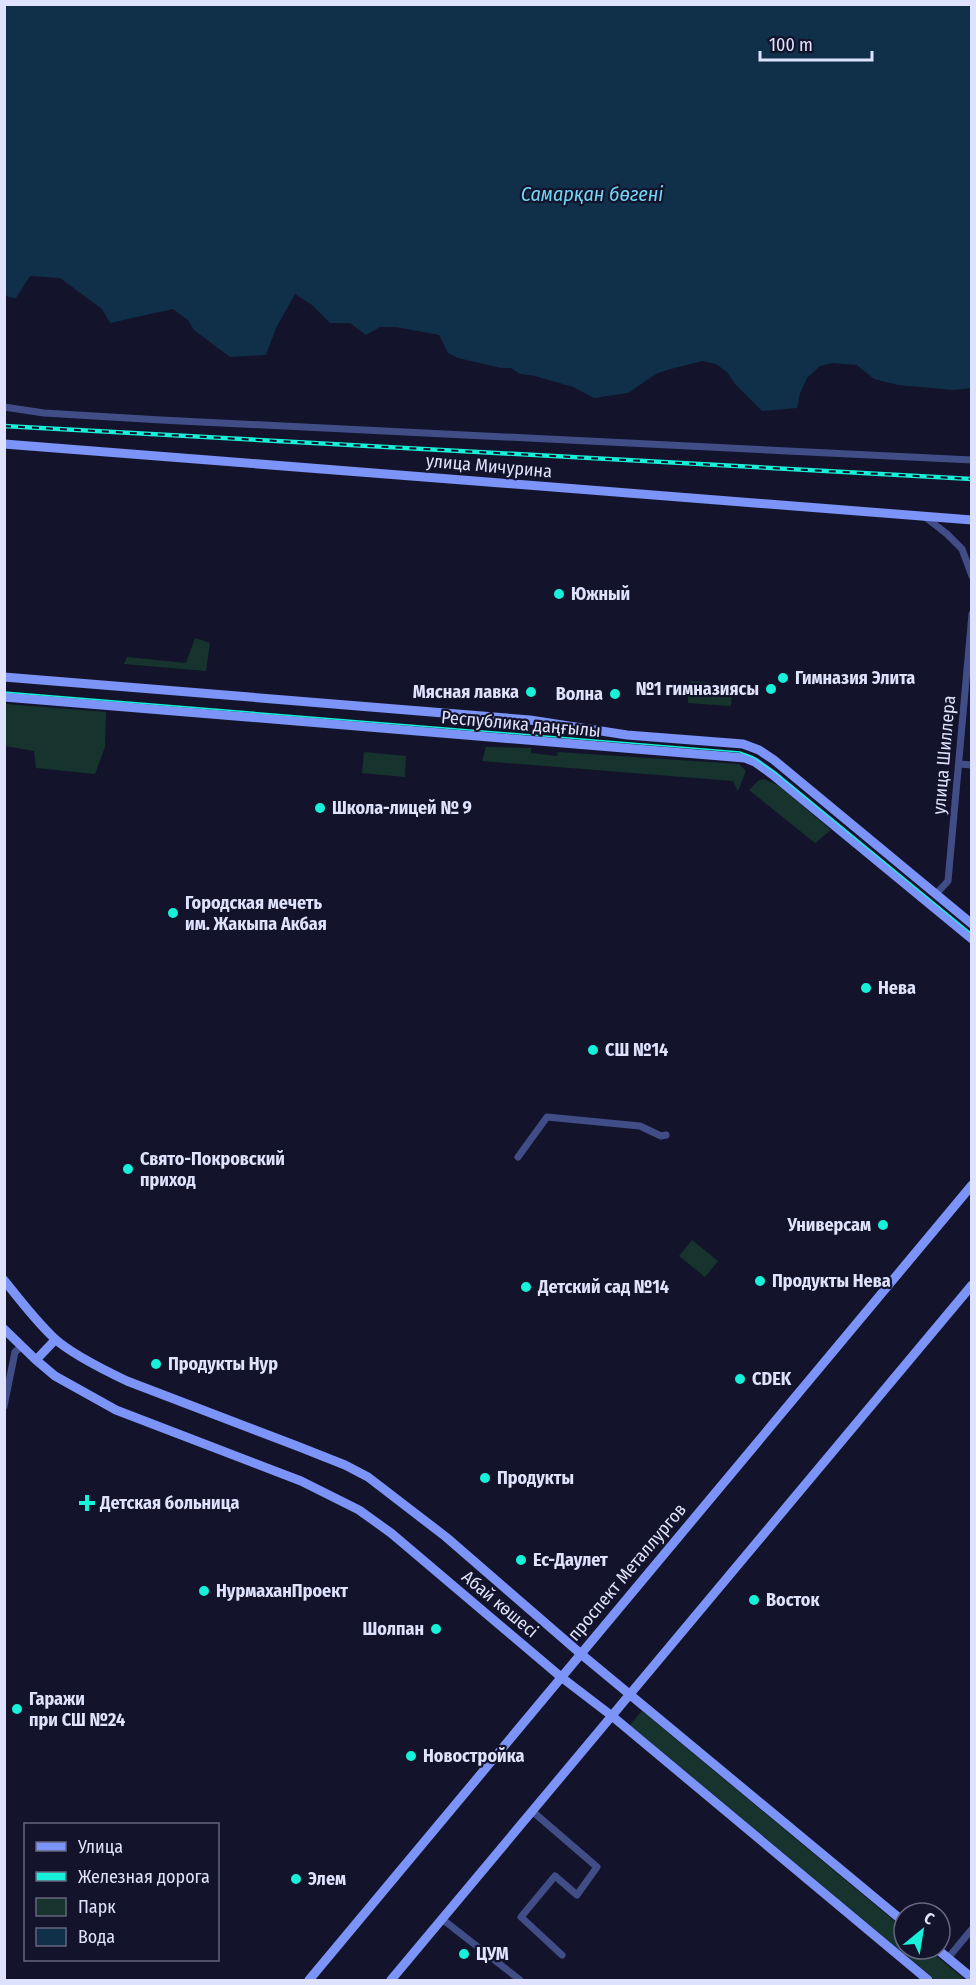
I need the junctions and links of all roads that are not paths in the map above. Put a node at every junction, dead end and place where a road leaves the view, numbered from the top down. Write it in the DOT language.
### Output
graph roads {
  1 [pos="4,406"];
  2 [pos="4,444"];
  3 [pos="972,460"];
  4 [pos="924,516"];
  5 [pos="972,520"];
  6 [pos="972,576"];
  7 [pos="972,614"];
  8 [pos="4,677"];
  9 [pos="4,697"];
  10 [pos="959,764"];
  11 [pos="972,765"];
  12 [pos="936,894"];
  13 [pos="972,924"];
  14 [pos="972,939"];
  15 [pos="666,1135"];
  16 [pos="518,1157"];
  17 [pos="972,1185"];
  18 [pos="4,1280"];
  19 [pos="972,1285"];
  20 [pos="4,1329"];
  21 [pos="56,1340"];
  22 [pos="22,1346"];
  23 [pos="36,1360"];
  24 [pos="4,1406"];
  25 [pos="581,1654"];
  26 [pos="561,1677"];
  27 [pos="630,1694"];
  28 [pos="612,1716"];
  29 [pos="532,1811"];
  30 [pos="892,1912"];
  31 [pos="442,1919"];
  32 [pos="972,1929"];
  33 [pos="952,1953"];
  34 [pos="562,1955"];
  35 [pos="952,1961"];
  36 [pos="972,1978"];
  37 [pos="309,1980"];
  38 [pos="391,1980"];
  39 [pos="520,1980"];
  40 [pos="928,1980"];
  1 -- 3 [label="street"];
  2 -- 4 [label="main road, улица Мичурина"];
  4 -- 5 [label="main road, улица Мичурина"];
  4 -- 6 [label="street"];
  7 -- 10 [label="street, улица Шиллера"];
  8 -- 12 [label="main road, Республика даңғылы"];
  9 -- 14 [label="main road, Республика даңғылы"];
  10 -- 11 [label="street"];
  10 -- 12 [label="street, улица Шиллера"];
  12 -- 13 [label="main road, Республика даңғылы"];
  15 -- 16 [label="street"];
  17 -- 25 [label="main road, проспект Металлургов"];
  18 -- 21 [label="main road, Абай көшесі"];
  19 -- 27 [label="main road"];
  20 -- 22 [label="main road, Абай көшесі"];
  21 -- 23 [label="main road"];
  21 -- 25 [label="main road, Абай көшесі"];
  22 -- 23 [label="main road, Абай көшесі"];
  22 -- 24 [label="street"];
  23 -- 26 [label="main road, Абай көшесі"];
  25 -- 26 [label="main road, проспект Металлургов"];
  25 -- 27 [label="main road, Абай көшесі"];
  26 -- 28 [label="main road, Абай көшесі"];
  26 -- 37 [label="main road, проспект Металлургов"];
  27 -- 28 [label="main road"];
  27 -- 30 [label="main road, Абай көшесі"];
  28 -- 29 [label="main road"];
  28 -- 40 [label="main road, Абай көшесі"];
  29 -- 31 [label="main road"];
  29 -- 34 [label="street"];
  31 -- 38 [label="main road"];
  31 -- 39 [label="street"];
  32 -- 33 [label="street"];
  35 -- 36 [label="main road"];
}
